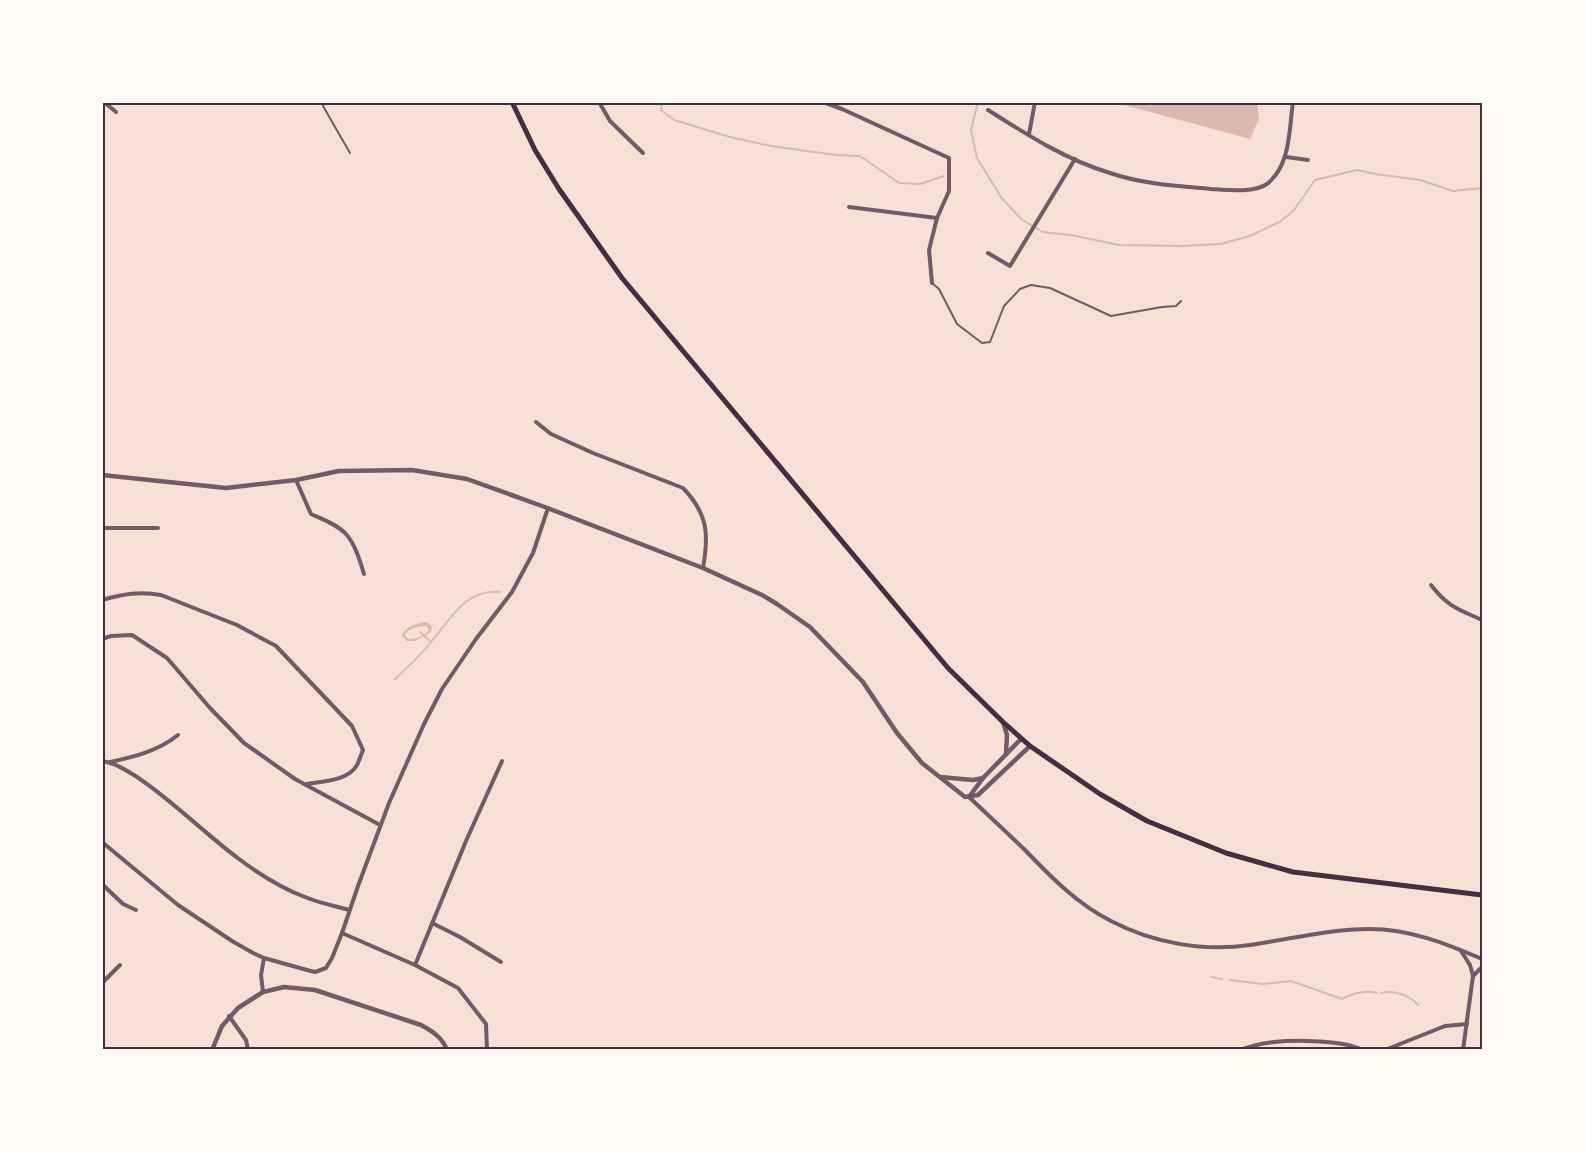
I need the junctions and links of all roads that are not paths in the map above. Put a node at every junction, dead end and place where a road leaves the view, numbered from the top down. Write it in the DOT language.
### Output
graph roads {
  1 [pos="104,102"];
  2 [pos="323,102"];
  3 [pos="512,102"];
  4 [pos="599,102"];
  5 [pos="824,102"];
  6 [pos="1035,102"];
  7 [pos="1293,102"];
  8 [pos="988,110"];
  9 [pos="116,112"];
  10 [pos="1029,134"];
  11 [pos="350,153"];
  12 [pos="643,153"];
  13 [pos="1286,156"];
  14 [pos="1075,159"];
  15 [pos="1308,160"];
  16 [pos="849,207"];
  17 [pos="936,218"];
  18 [pos="988,253"];
  19 [pos="932,283"];
  20 [pos="1181,301"];
  21 [pos="536,422"];
  22 [pos="102,474"];
  23 [pos="296,480"];
  24 [pos="548,508"];
  25 [pos="102,528"];
  26 [pos="158,528"];
  27 [pos="703,568"];
  28 [pos="364,574"];
  29 [pos="1431,586"];
  30 [pos="102,600"];
  31 [pos="1482,620"];
  32 [pos="102,639"];
  33 [pos="1003,722"];
  34 [pos="178,735"];
  35 [pos="1021,739"];
  36 [pos="1030,746"];
  37 [pos="1006,756"];
  38 [pos="102,761"];
  39 [pos="502,761"];
  40 [pos="110,762"];
  41 [pos="938,776"];
  42 [pos="983,778"];
  43 [pos="307,784"];
  44 [pos="969,797"];
  45 [pos="380,825"];
  46 [pos="102,842"];
  47 [pos="102,884"];
  48 [pos="1482,895"];
  49 [pos="136,910"];
  50 [pos="349,910"];
  51 [pos="432,923"];
  52 [pos="342,933"];
  53 [pos="1460,950"];
  54 [pos="264,958"];
  55 [pos="1482,959"];
  56 [pos="501,962"];
  57 [pos="120,965"];
  58 [pos="415,965"];
  59 [pos="1482,967"];
  60 [pos="1473,976"];
  61 [pos="102,982"];
  62 [pos="263,992"];
  63 [pos="229,1016"];
  64 [pos="1467,1024"];
  65 [pos="212,1050"];
  66 [pos="248,1050"];
  67 [pos="447,1050"];
  68 [pos="487,1050"];
  69 [pos="1240,1050"];
  70 [pos="1362,1050"];
  71 [pos="1385,1050"];
  72 [pos="1462,1050"];
  1 -- 9 [label="street"];
  2 -- 11 [label="lane"];
  3 -- 33 [label="main road"];
  4 -- 12 [label="street"];
  5 -- 17 [label="street"];
  6 -- 10 [label="street"];
  7 -- 13 [label="street"];
  8 -- 10 [label="street"];
  10 -- 14 [label="street"];
  13 -- 14 [label="street"];
  13 -- 15 [label="street"];
  14 -- 18 [label="street"];
  16 -- 17 [label="street"];
  17 -- 19 [label="street"];
  19 -- 20 [label="lane"];
  21 -- 27 [label="street"];
  22 -- 23 [label="street"];
  23 -- 24 [label="street"];
  23 -- 28 [label="street"];
  24 -- 27 [label="street"];
  24 -- 45 [label="street"];
  25 -- 26 [label="street"];
  27 -- 41 [label="street"];
  29 -- 31 [label="street"];
  30 -- 43 [label="street"];
  32 -- 43 [label="street"];
  33 -- 35 [label="main road"];
  33 -- 37 [label="street"];
  34 -- 40 [label="street"];
  35 -- 36 [label="main road"];
  35 -- 37 [label="street"];
  36 -- 44 [label="street"];
  36 -- 48 [label="main road"];
  37 -- 42 [label="street"];
  38 -- 40 [label="street"];
  39 -- 51 [label="street"];
  40 -- 50 [label="street"];
  41 -- 42 [label="street"];
  41 -- 44 [label="street"];
  42 -- 44 [label="street"];
  43 -- 45 [label="street"];
  44 -- 53 [label="street"];
  45 -- 50 [label="street"];
  46 -- 54 [label="street"];
  47 -- 49 [label="street"];
  50 -- 52 [label="street"];
  51 -- 56 [label="street"];
  51 -- 58 [label="street"];
  52 -- 54 [label="street"];
  52 -- 58 [label="street"];
  53 -- 55 [label="street"];
  53 -- 60 [label="street"];
  54 -- 62 [label="street"];
  57 -- 61 [label="street"];
  58 -- 68 [label="street"];
  59 -- 60 [label="street"];
  60 -- 64 [label="street"];
  62 -- 63 [label="street"];
  62 -- 67 [label="street"];
  63 -- 65 [label="street"];
  63 -- 66 [label="street"];
  64 -- 71 [label="street"];
  64 -- 72 [label="street"];
  69 -- 70 [label="street"];
}
